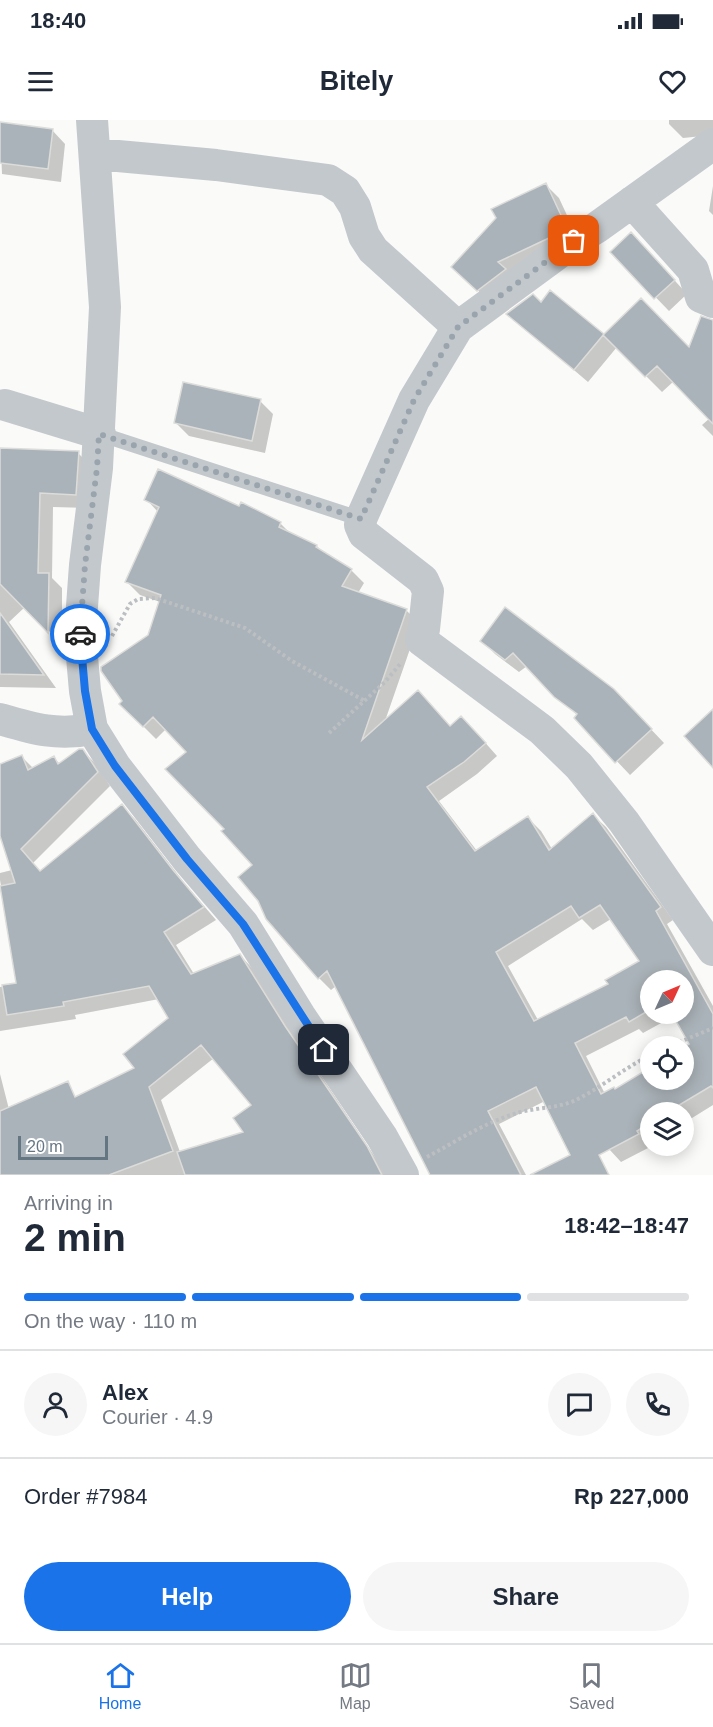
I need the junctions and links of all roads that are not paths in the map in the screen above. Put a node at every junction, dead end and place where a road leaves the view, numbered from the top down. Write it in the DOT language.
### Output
graph roads {
  1 [pos="92,120"];
  2 [pos="713,144"];
  3 [pos="96,154"];
  4 [pos="632,202"];
  5 [pos="713,302"];
  6 [pos="458,327"];
  7 [pos="5,405"];
  8 [pos="99,434"];
  9 [pos="361,519"];
  10 [pos="0,719"];
  11 [pos="92,729"];
  12 [pos="713,950"];
  13 [pos="402,1173"];
  1 -- 3 [label="street"];
  2 -- 4 [label="street"];
  3 -- 6 [label="street"];
  3 -- 8 [label="street"];
  4 -- 5 [label="street"];
  4 -- 6 [label="street"];
  6 -- 9 [label="street"];
  7 -- 8 [label="street"];
  8 -- 9 [label="lane"];
  8 -- 11 [label="street"];
  9 -- 12 [label="street"];
  10 -- 11 [label="street"];
  11 -- 13 [label="street"];
}
